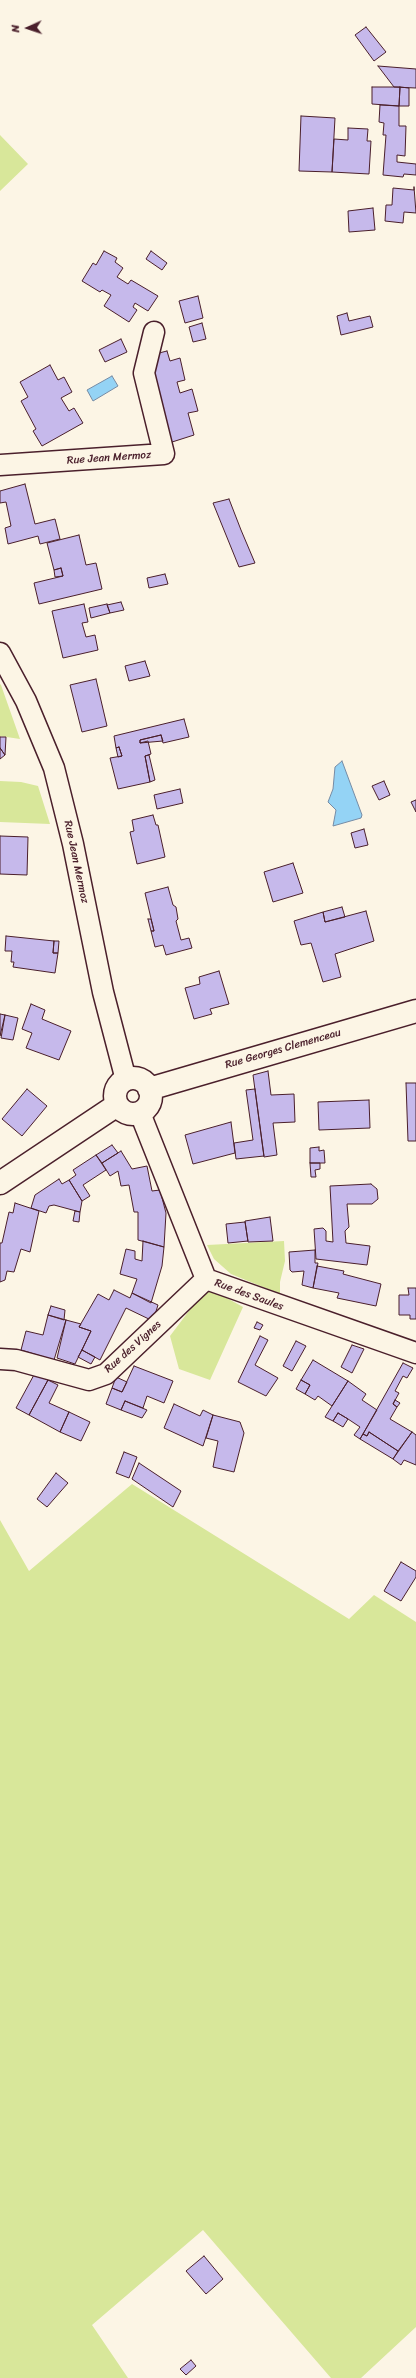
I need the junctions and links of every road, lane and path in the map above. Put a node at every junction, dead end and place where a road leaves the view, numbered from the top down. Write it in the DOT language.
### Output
graph roads {
  1 [pos="154,332"];
  2 [pos="0,465"];
  3 [pos="0,653"];
  4 [pos="416,1011"];
  5 [pos="126,1080"];
  6 [pos="149,1088"];
  7 [pos="117,1105"];
  8 [pos="140,1113"];
  9 [pos="0,1183"];
  10 [pos="206,1279"];
  11 [pos="416,1353"];
  12 [pos="0,1359"];
  1 -- 2 [label="street, Rue Jean Mermoz"];
  3 -- 5 [label="street, Rue Jean Mermoz"];
  4 -- 6 [label="street, Rue Georges Clemenceau"];
  5 -- 6 [label="street"];
  5 -- 7 [label="street"];
  6 -- 8 [label="street"];
  7 -- 8 [label="street"];
  7 -- 9 [label="street"];
  8 -- 10 [label="street, Rue des Saules"];
  10 -- 11 [label="street, Rue des Saules"];
  10 -- 12 [label="street, Rue des Vignes"];
}
